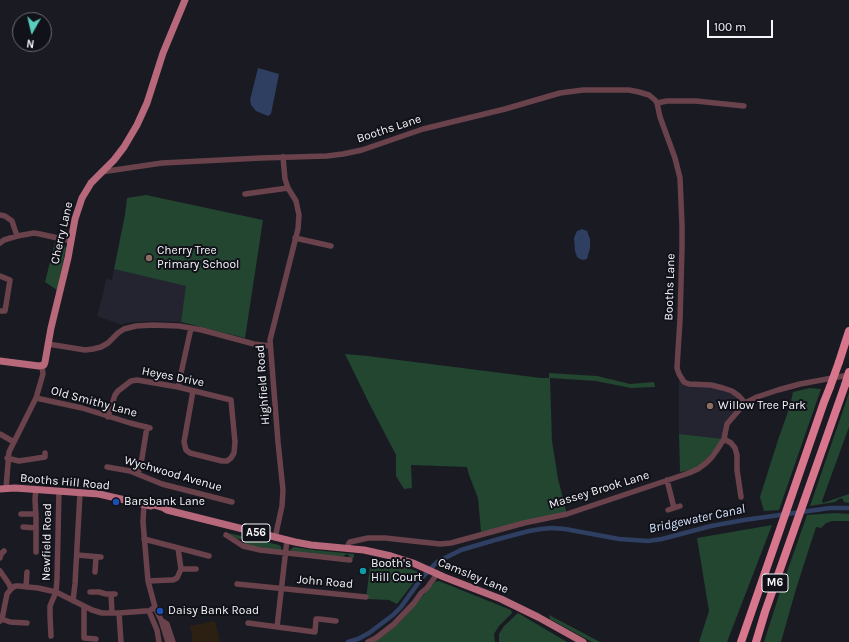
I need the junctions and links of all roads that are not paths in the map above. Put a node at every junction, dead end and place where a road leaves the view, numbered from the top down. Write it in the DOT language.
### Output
graph roads {
  1 [pos="185,0"];
  2 [pos="657,103"];
  3 [pos="744,106"];
  4 [pos="283,157"];
  5 [pos="114,160"];
  6 [pos="119,169"];
  7 [pos="101,172"];
  8 [pos="288,188"];
  9 [pos="245,194"];
  10 [pos="0,215"];
  11 [pos="17,236"];
  12 [pos="296,238"];
  13 [pos="71,241"];
  14 [pos="0,243"];
  15 [pos="331,246"];
  16 [pos="0,276"];
  17 [pos="0,311"];
  18 [pos="191,328"];
  19 [pos="849,331"];
  20 [pos="48,344"];
  21 [pos="270,346"];
  22 [pos="0,361"];
  23 [pos="42,366"];
  24 [pos="849,374"];
  25 [pos="178,387"];
  26 [pos="193,391"];
  27 [pos="36,398"];
  28 [pos="745,403"];
  29 [pos="108,417"];
  30 [pos="0,434"];
  31 [pos="724,439"];
  32 [pos="14,442"];
  33 [pos="45,453"];
  34 [pos="8,458"];
  35 [pos="107,468"];
  36 [pos="138,474"];
  37 [pos="667,480"];
  38 [pos="3,489"];
  39 [pos="36,489"];
  40 [pos="59,491"];
  41 [pos="80,493"];
  42 [pos="742,497"];
  43 [pos="232,502"];
  44 [pos="147,505"];
  45 [pos="674,508"];
  46 [pos="21,514"];
  47 [pos="36,514"];
  48 [pos="23,527"];
  49 [pos="36,528"];
  50 [pos="226,535"];
  51 [pos="275,538"];
  52 [pos="144,539"];
  53 [pos="287,540"];
  54 [pos="178,548"];
  55 [pos="347,548"];
  56 [pos="4,550"];
  57 [pos="36,552"];
  58 [pos="285,553"];
  59 [pos="77,556"];
  60 [pos="209,556"];
  61 [pos="0,558"];
  62 [pos="350,560"];
  63 [pos="181,569"];
  64 [pos="196,569"];
  65 [pos="0,571"];
  66 [pos="27,572"];
  67 [pos="95,572"];
  68 [pos="436,573"];
  69 [pos="148,581"];
  70 [pos="237,584"];
  71 [pos="26,587"];
  72 [pos="11,589"];
  73 [pos="281,589"];
  74 [pos="56,592"];
  75 [pos="90,592"];
  76 [pos="366,597"];
  77 [pos="73,601"];
  78 [pos="84,607"];
  79 [pos="155,607"];
  80 [pos="149,611"];
  81 [pos="112,613"];
  82 [pos="119,613"];
  83 [pos="1,620"];
  84 [pos="161,620"];
  85 [pos="336,621"];
  86 [pos="27,624"];
  87 [pos="248,624"];
  88 [pos="277,627"];
  89 [pos="51,636"];
  90 [pos="96,638"];
  91 [pos="121,642"];
  92 [pos="159,642"];
  93 [pos="168,642"];
  94 [pos="173,642"];
  95 [pos="368,642"];
  96 [pos="583,642"];
  97 [pos="741,642"];
  98 [pos="756,642"];
  1 -- 5 [label="main road, Cherry Lane"];
  2 -- 3 [label="street"];
  2 -- 4 [label="street, Booths Lane"];
  2 -- 28 [label="street, Booths Lane"];
  4 -- 6 [label="street, Booths Lane"];
  4 -- 8 [label="street, Highfield Road"];
  5 -- 6 [label="street"];
  5 -- 7 [label="main road, Cherry Lane"];
  6 -- 7 [label="street, Booths Lane"];
  7 -- 13 [label="main road, Cherry Lane"];
  8 -- 9 [label="street"];
  8 -- 12 [label="street, Highfield Road"];
  10 -- 11 [label="street"];
  11 -- 13 [label="street"];
  11 -- 14 [label="street"];
  12 -- 15 [label="street"];
  12 -- 21 [label="street, Highfield Road"];
  13 -- 20 [label="main road, Cherry Lane"];
  16 -- 17 [label="street"];
  18 -- 20 [label="street"];
  18 -- 21 [label="street"];
  18 -- 25 [label="street"];
  19 -- 97 [label="highway, M6, bridge"];
  20 -- 23 [label="main road, Cherry Lane"];
  21 -- 51 [label="street, Highfield Road"];
  22 -- 23 [label="main road"];
  23 -- 27 [label="street, Cherry Lane"];
  24 -- 28 [label="street, Massey Brook Lane"];
  24 -- 98 [label="highway, M6, bridge"];
  25 -- 26 [label="street, Heyes Drive"];
  25 -- 29 [label="street, Heyes Drive"];
  26 -- 26 [label="street, Heyes Drive"];
  27 -- 29 [label="street, Old Smithy Lane"];
  27 -- 32 [label="street, Cherry Lane"];
  28 -- 31 [label="street, Massey Brook Lane"];
  29 -- 36 [label="street, Old Smithy Lane"];
  30 -- 32 [label="street"];
  31 -- 37 [label="street, Massey Brook Lane"];
  31 -- 42 [label="street"];
  32 -- 34 [label="street, Cherry Lane"];
  33 -- 34 [label="street"];
  34 -- 38 [label="street, Cherry Lane"];
  35 -- 36 [label="street, Wychwood Avenue"];
  36 -- 43 [label="street, Wychwood Avenue"];
  37 -- 45 [label="street"];
  37 -- 55 [label="street, Massey Brook Lane"];
  38 -- 39 [label="main road, Booths Hill Road / A56"];
  39 -- 40 [label="main road, Booths Hill Road / A56"];
  39 -- 47 [label="street"];
  40 -- 41 [label="main road, Booths Hill Road / A56"];
  40 -- 74 [label="street, Newfield Road"];
  41 -- 44 [label="main road, Booths Hill Road / A56"];
  41 -- 59 [label="street"];
  44 -- 51 [label="main road, Booths Hill Road / A56"];
  44 -- 52 [label="street"];
  46 -- 47 [label="street"];
  47 -- 49 [label="street"];
  48 -- 49 [label="street"];
  49 -- 57 [label="street"];
  50 -- 58 [label="street"];
  51 -- 53 [label="main road, Booths Hill Road / A56"];
  52 -- 54 [label="street"];
  52 -- 69 [label="street"];
  53 -- 55 [label="main road, Booths Hill Road / A56"];
  53 -- 58 [label="street"];
  54 -- 60 [label="street"];
  54 -- 63 [label="street"];
  55 -- 68 [label="main road, Camsley Lane / A56"];
  56 -- 61 [label="street"];
  58 -- 62 [label="street"];
  58 -- 73 [label="street"];
  59 -- 67 [label="street"];
  59 -- 77 [label="street"];
  63 -- 64 [label="street"];
  63 -- 69 [label="street"];
  65 -- 72 [label="street"];
  66 -- 71 [label="street"];
  68 -- 95 [label="street"];
  68 -- 96 [label="main road, Camsley Lane / A56"];
  69 -- 79 [label="street"];
  70 -- 73 [label="street, John Road"];
  71 -- 72 [label="street"];
  71 -- 74 [label="street"];
  72 -- 83 [label="street"];
  73 -- 76 [label="street, John Road"];
  73 -- 88 [label="street"];
  74 -- 77 [label="street"];
  74 -- 89 [label="street, Newfield Road"];
  75 -- 81 [label="street"];
  77 -- 78 [label="street"];
  78 -- 81 [label="street"];
  78 -- 90 [label="street"];
  79 -- 80 [label="street"];
  79 -- 84 [label="street"];
  80 -- 82 [label="street"];
  80 -- 92 [label="street"];
  81 -- 82 [label="street"];
  82 -- 91 [label="street"];
  83 -- 86 [label="street"];
  84 -- 93 [label="street"];
  84 -- 94 [label="street"];
  85 -- 88 [label="street"];
  87 -- 88 [label="street"];
}
